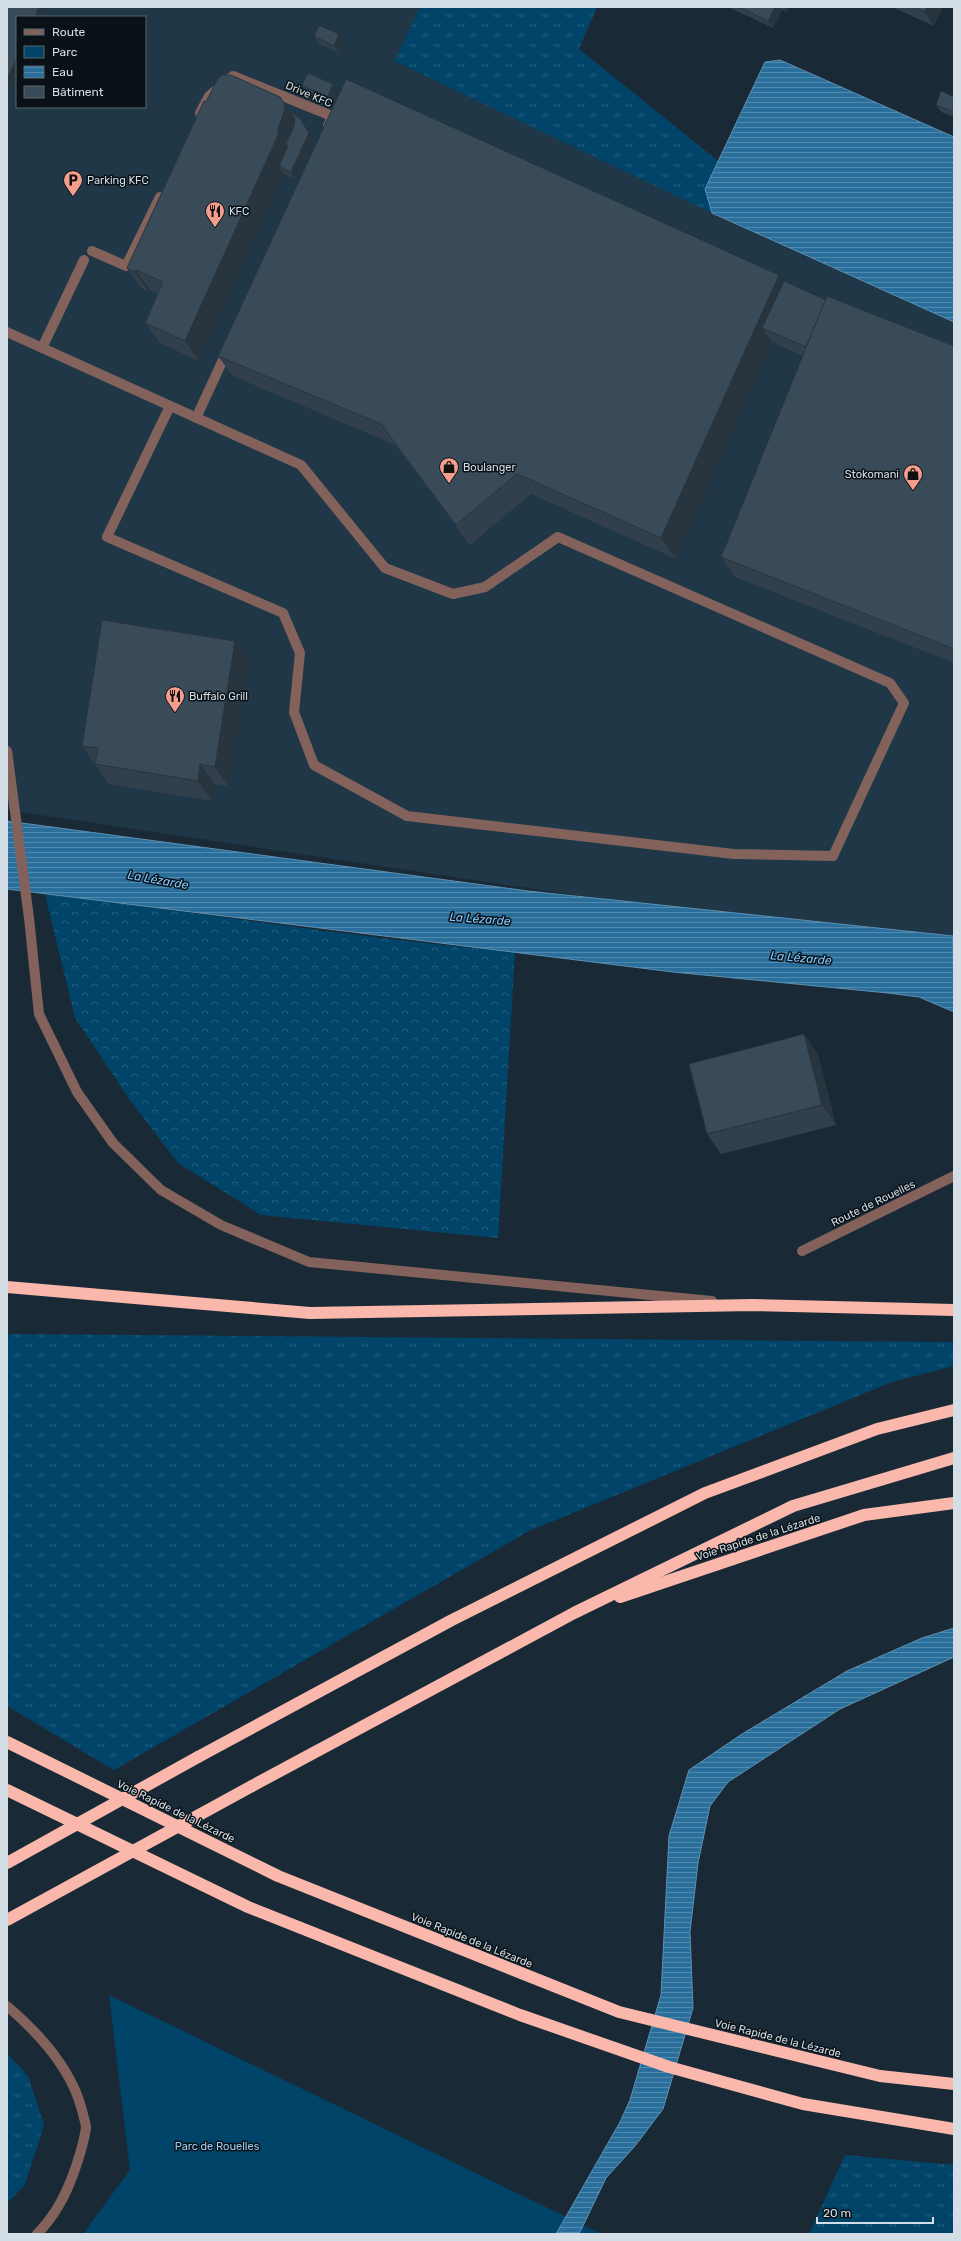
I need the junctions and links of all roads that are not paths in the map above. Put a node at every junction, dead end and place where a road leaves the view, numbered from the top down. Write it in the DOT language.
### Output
graph roads {
  1 [pos="195,124"];
  2 [pos="322,138"];
  3 [pos="164,188"];
  4 [pos="92,251"];
  5 [pos="84,260"];
  6 [pos="7,332"];
  7 [pos="232,339"];
  8 [pos="42,348"];
  9 [pos="170,406"];
  10 [pos="196,418"];
  11 [pos="7,751"];
  12 [pos="954,1176"];
  13 [pos="802,1251"];
  14 [pos="7,1287"];
  15 [pos="752,1305"];
  16 [pos="954,1310"];
  17 [pos="954,1410"];
  18 [pos="954,1458"];
  19 [pos="954,1503"];
  20 [pos="574,1612"];
  21 [pos="7,1742"];
  22 [pos="7,1790"];
  23 [pos="7,1863"];
  24 [pos="7,1920"];
  25 [pos="7,2006"];
  26 [pos="954,2084"];
  27 [pos="954,2129"];
  28 [pos="37,2234"];
  1 -- 2 [label="street, Drive KFC"];
  3 -- 4 [label="street"];
  5 -- 8 [label="street"];
  6 -- 8 [label="street"];
  7 -- 10 [label="street"];
  8 -- 9 [label="street"];
  9 -- 10 [label="street"];
  9 -- 10 [label="street"];
  11 -- 15 [label="street"];
  12 -- 13 [label="street, Route de Rouelles"];
  14 -- 15 [label="highway"];
  15 -- 16 [label="highway"];
  17 -- 23 [label="highway, bridge"];
  18 -- 20 [label="highway"];
  19 -- 20 [label="highway, Voie Rapide de la Lézarde"];
  20 -- 24 [label="highway, bridge"];
  21 -- 26 [label="highway, Voie Rapide de la Lézarde"];
  22 -- 27 [label="highway"];
  25 -- 28 [label="street"];
}
